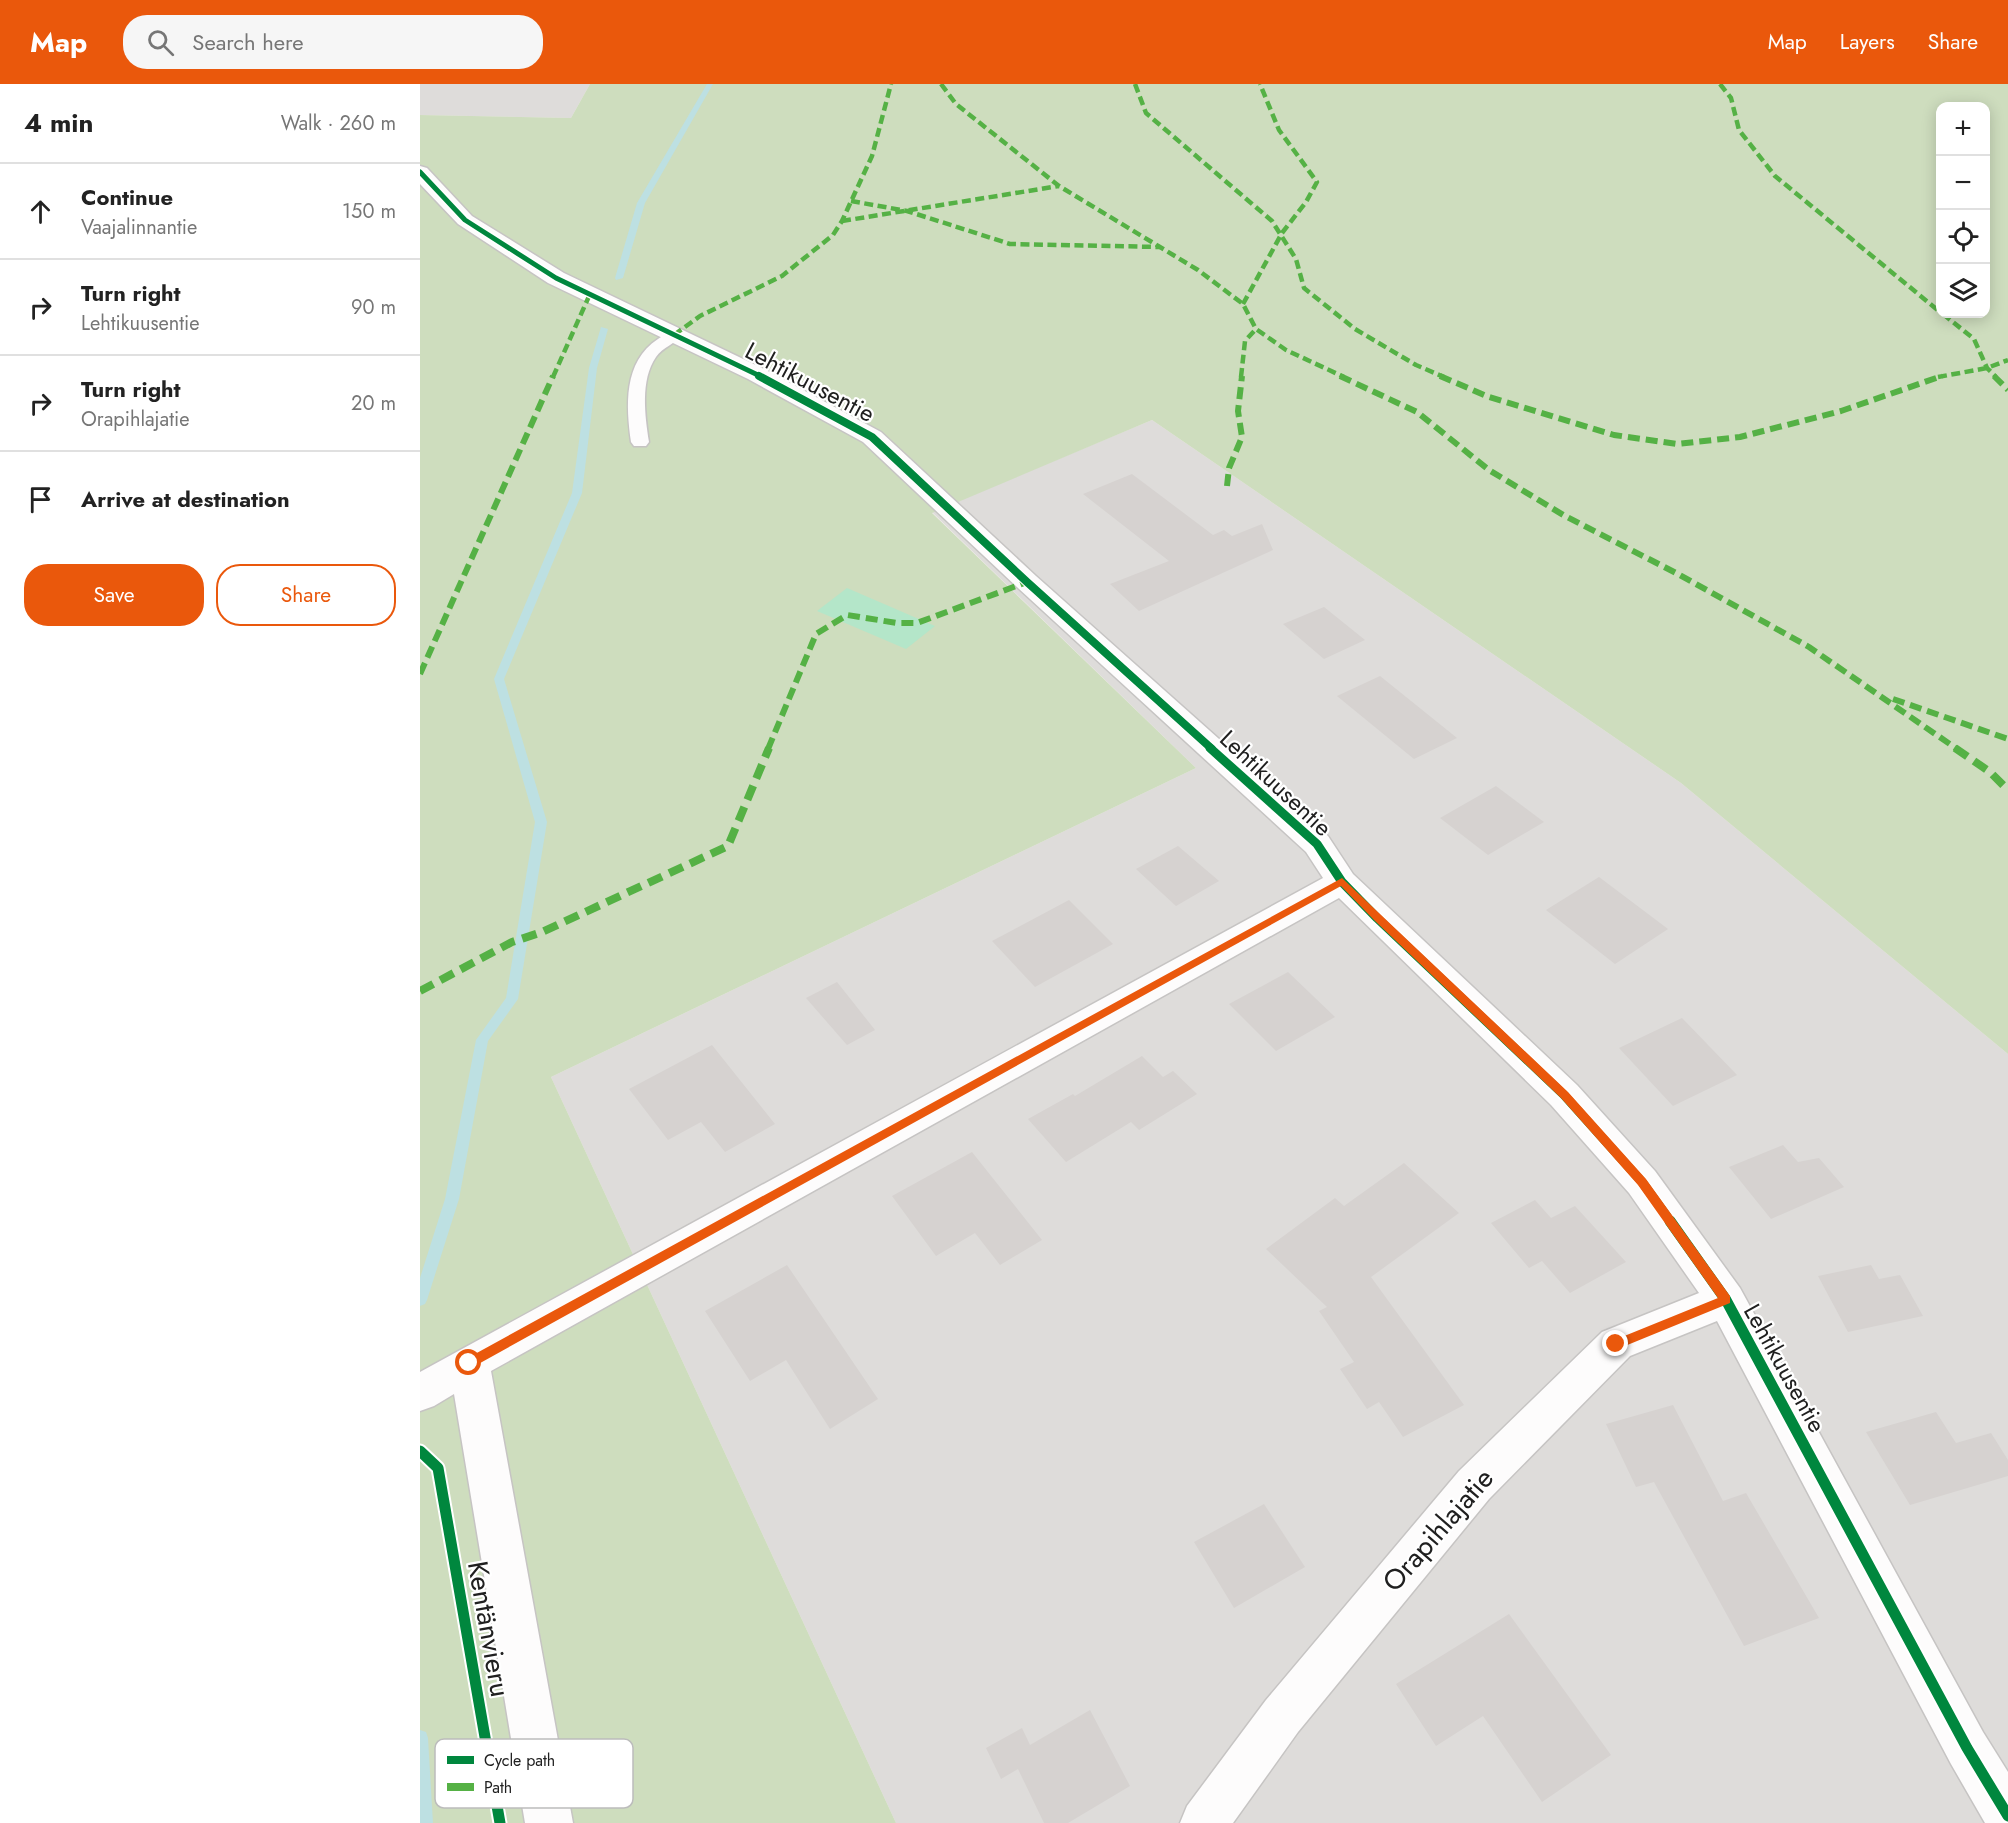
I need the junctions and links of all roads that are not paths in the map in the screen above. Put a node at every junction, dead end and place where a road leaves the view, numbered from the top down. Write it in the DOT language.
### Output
graph roads {
  1 [pos="420,172"];
  2 [pos="674,335"];
  3 [pos="640,442"];
  4 [pos="1342,882"];
  5 [pos="1725,1300"];
  6 [pos="469,1363"];
  7 [pos="420,1393"];
  8 [pos="534,1739"];
  9 [pos="546,1808"];
  10 [pos="2008,1816"];
  11 [pos="549,1823"];
  12 [pos="1204,1823"];
  1 -- 2 [label="street, Lehtikuusentie"];
  2 -- 3 [label="lane"];
  2 -- 4 [label="street, Lehtikuusentie"];
  4 -- 5 [label="street, Lehtikuusentie"];
  4 -- 6 [label="street"];
  5 -- 10 [label="street, Lehtikuusentie"];
  5 -- 12 [label="street, Orapihlajatie"];
  6 -- 7 [label="street"];
  6 -- 8 [label="street, Kentänvieru"];
  9 -- 11 [label="street, Kentänvieru"];
}
